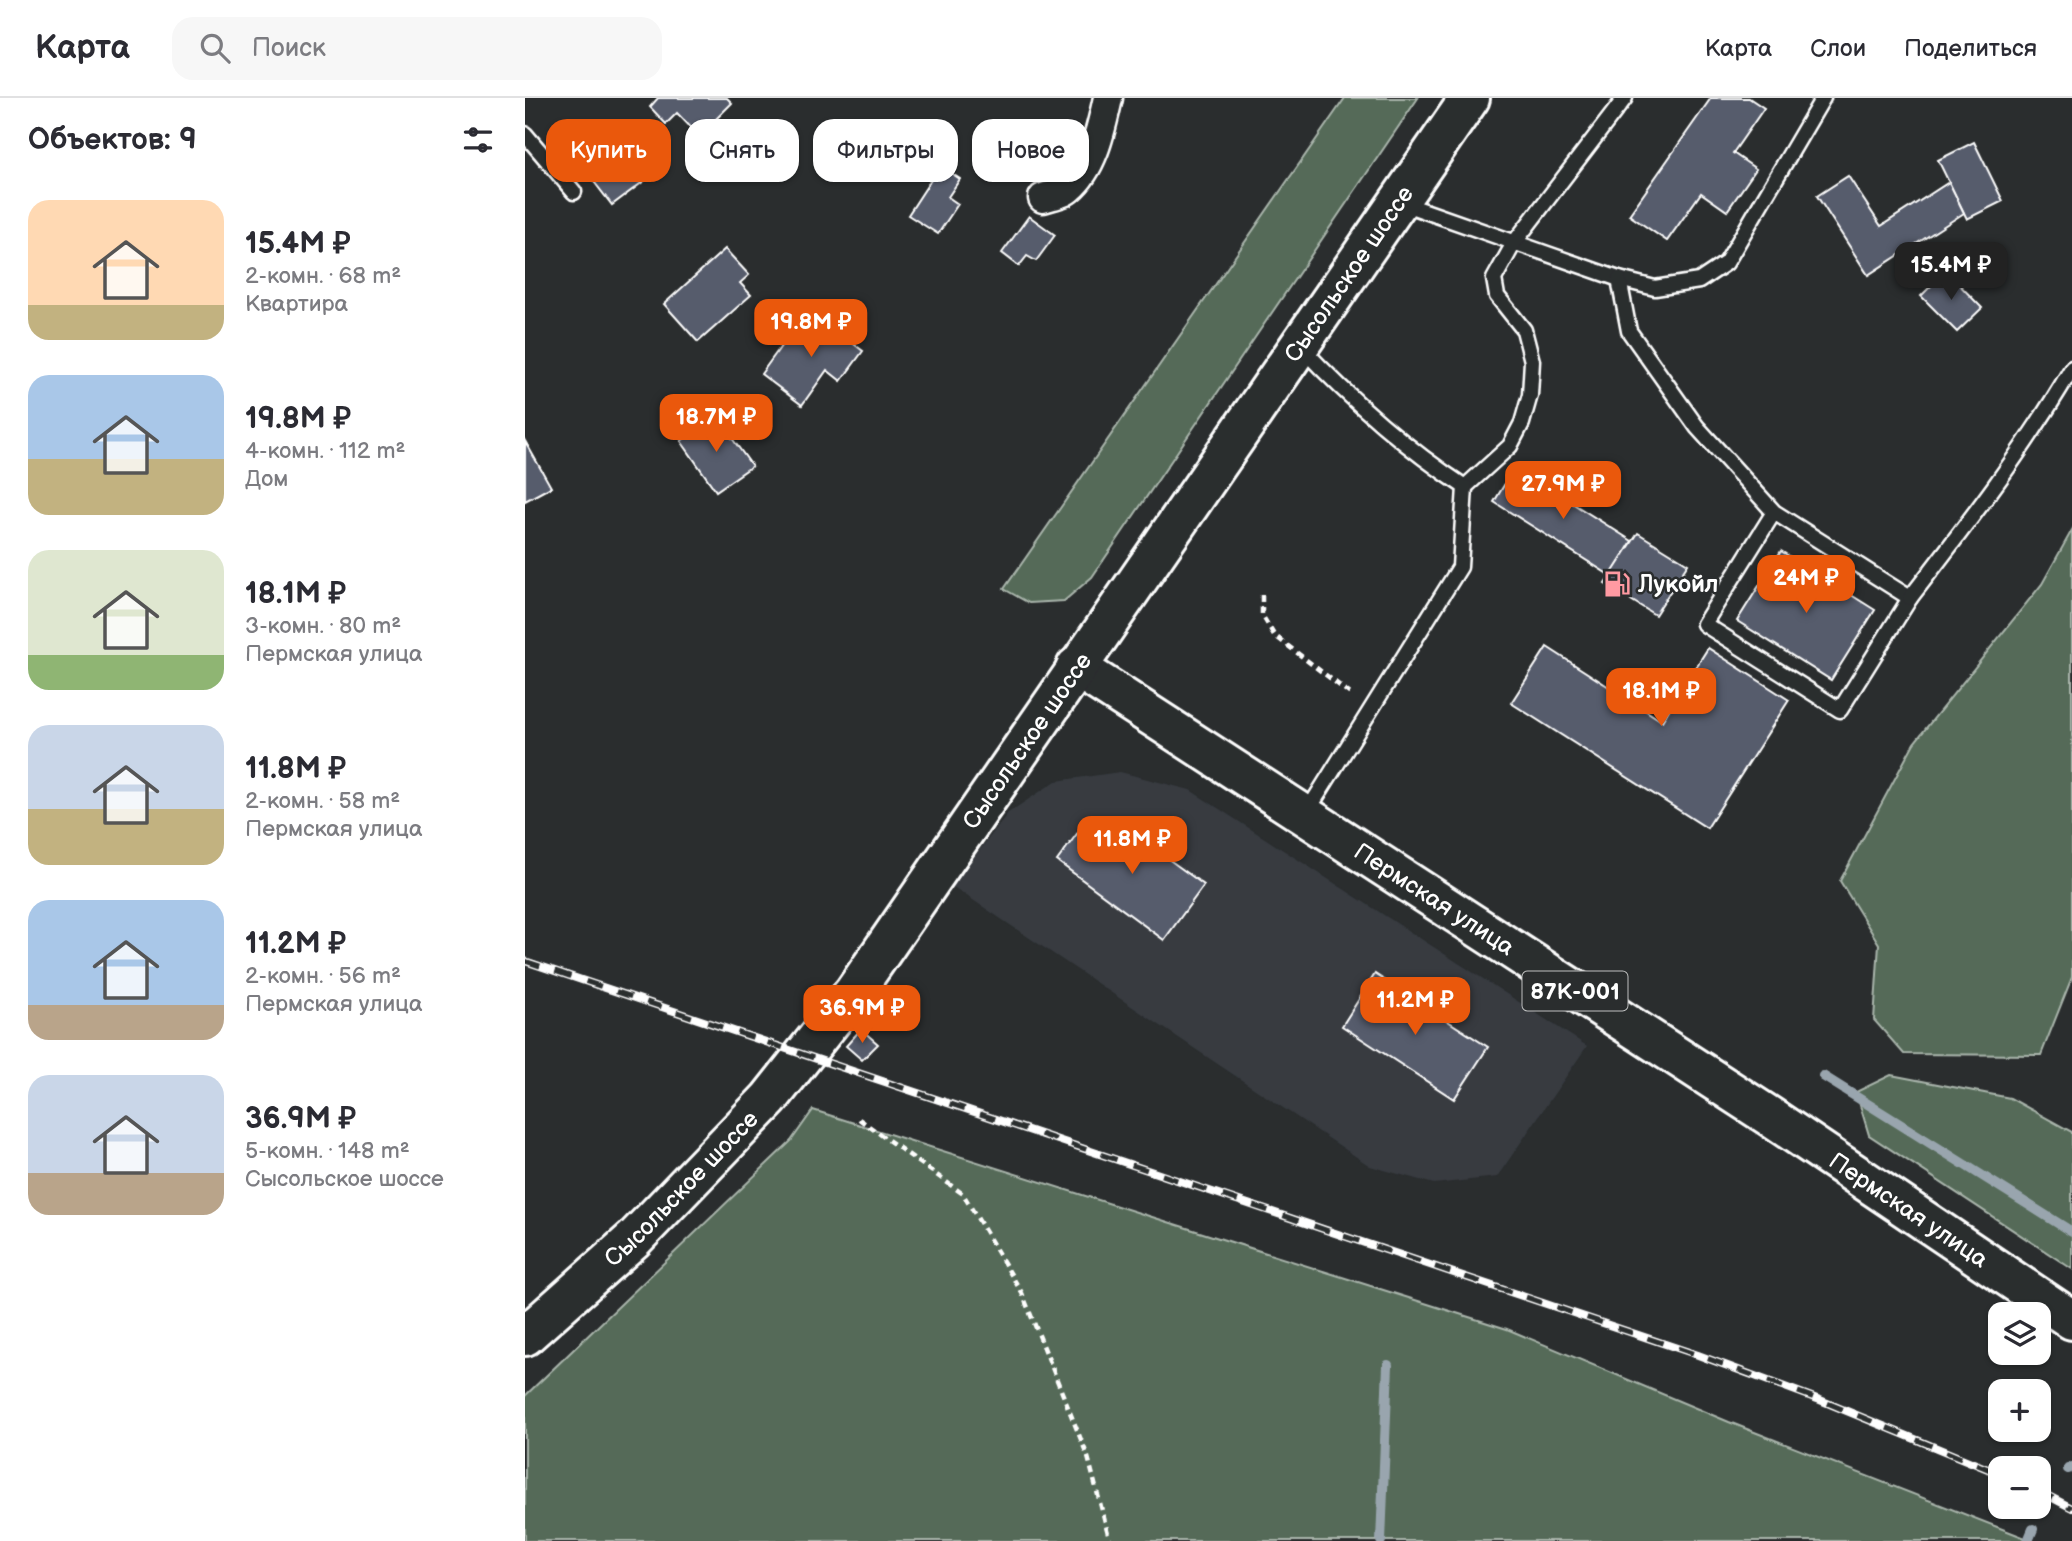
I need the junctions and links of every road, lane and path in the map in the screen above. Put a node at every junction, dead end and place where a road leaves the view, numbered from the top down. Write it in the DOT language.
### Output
graph roads {
  1 [pos="1108,98"];
  2 [pos="1470,98"];
  3 [pos="1625,98"];
  4 [pos="1823,98"];
  5 [pos="525,134"];
  6 [pos="575,192"];
  7 [pos="1043,198"];
  8 [pos="1398,202"];
  9 [pos="1514,243"];
  10 [pos="1619,279"];
  11 [pos="1299,345"];
  12 [pos="2072,368"];
  13 [pos="1465,487"];
  14 [pos="1775,512"];
  15 [pos="1262,595"];
  16 [pos="1910,598"];
  17 [pos="1076,667"];
  18 [pos="1370,710"];
  19 [pos="1304,816"];
  20 [pos="859,1119"];
  21 [pos="2072,1320"];
  22 [pos="525,1336"];
  23 [pos="1110,1541"];
  1 -- 7 [label="street"];
  2 -- 8 [label="main road, Сысольское шоссе"];
  3 -- 9 [label="lane"];
  4 -- 10 [label="lane"];
  5 -- 6 [label="lane"];
  8 -- 9 [label="lane"];
  8 -- 11 [label="main road, Сысольское шоссе"];
  9 -- 10 [label="lane"];
  9 -- 13 [label="lane"];
  10 -- 14 [label="lane"];
  11 -- 13 [label="lane"];
  11 -- 17 [label="main road, Сысольское шоссе"];
  12 -- 16 [label="lane"];
  13 -- 18 [label="lane"];
  14 -- 16 [label="lane"];
  14 -- 16 [label="lane"];
  15 -- 18 [label="path"];
  17 -- 19 [label="main road, Пермская улица / 87К-001"];
  17 -- 22 [label="main road, Сысольское шоссе"];
  18 -- 19 [label="lane"];
  19 -- 21 [label="main road, Пермская улица / 87К-001"];
  20 -- 23 [label="path"];
}
